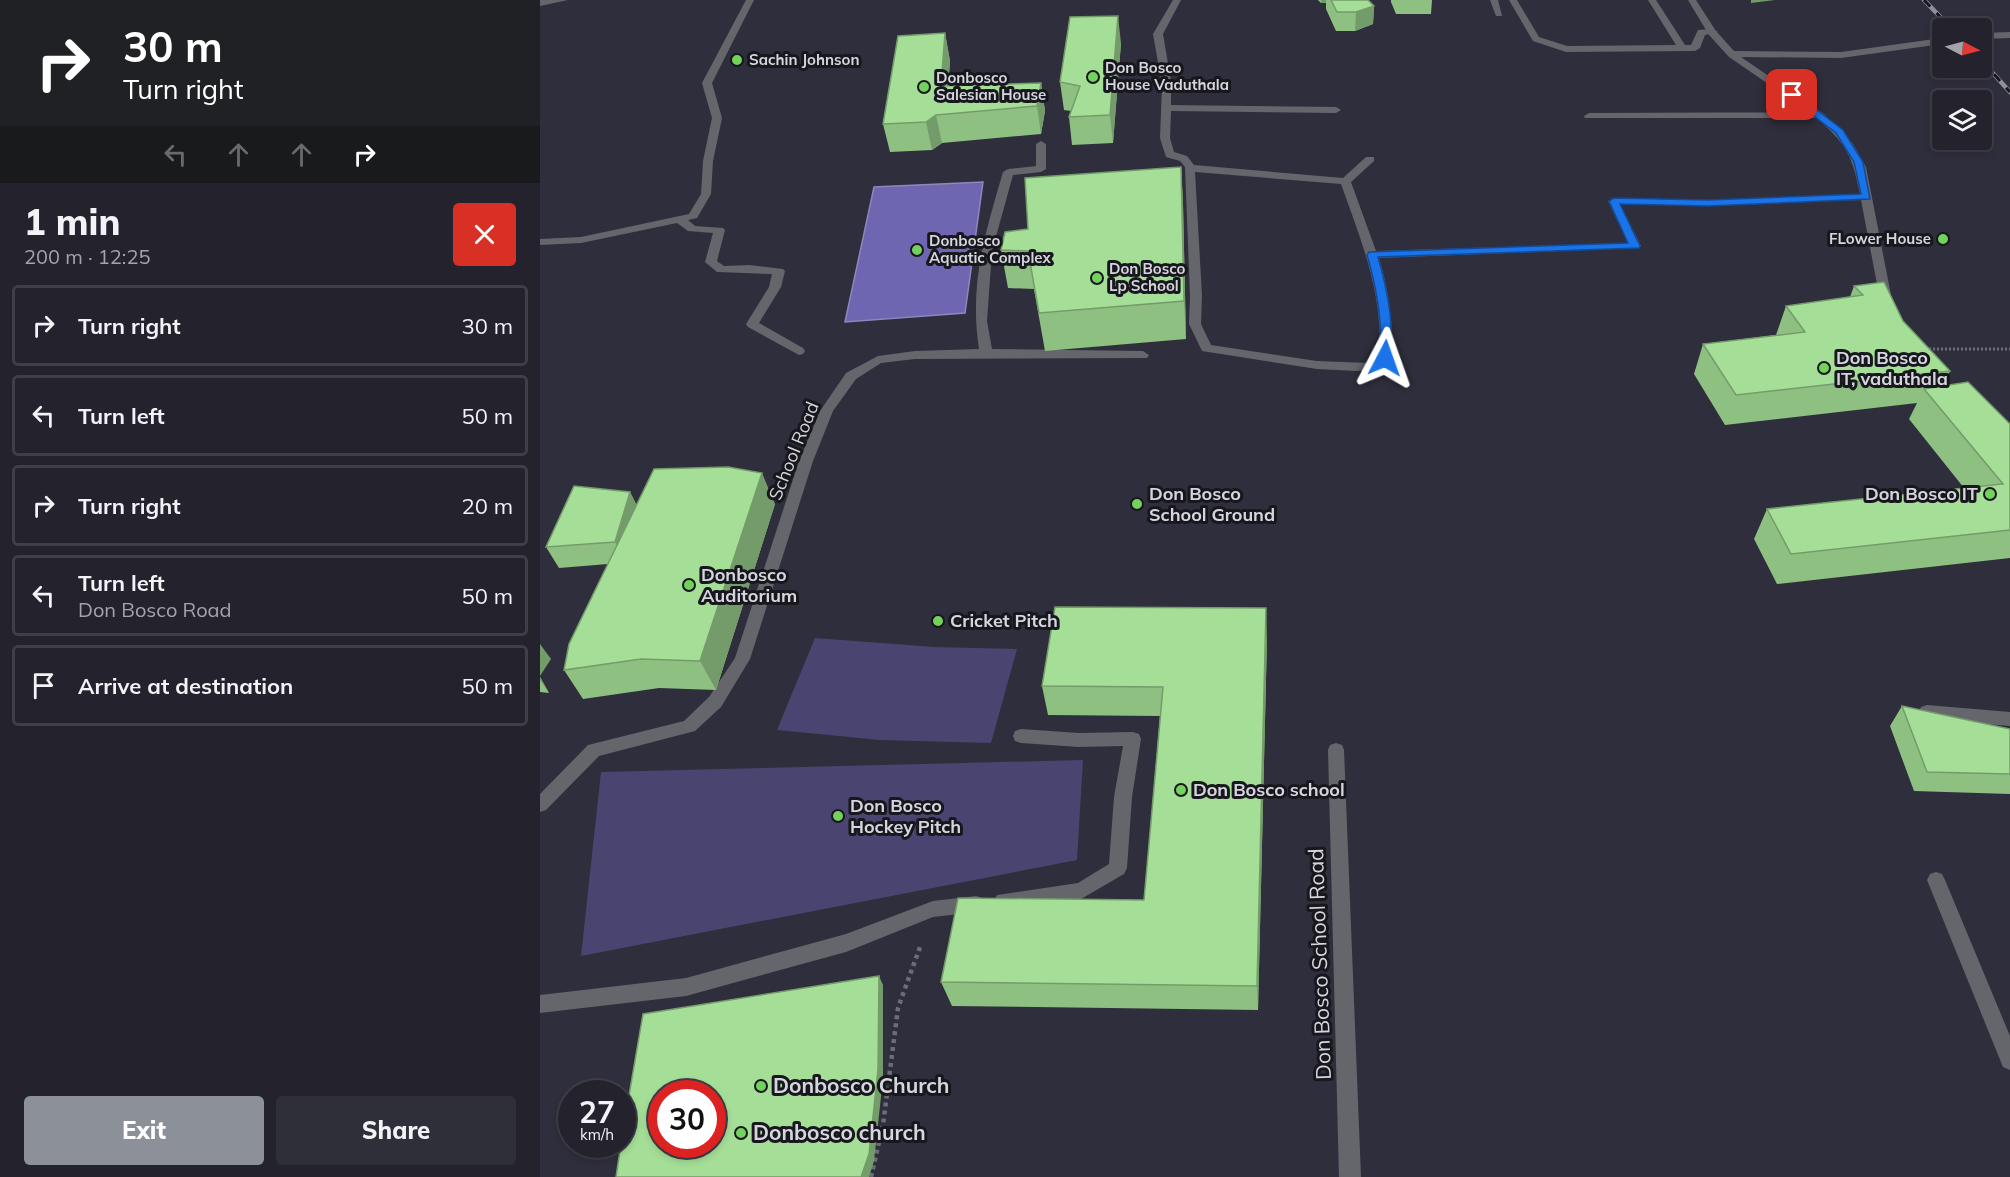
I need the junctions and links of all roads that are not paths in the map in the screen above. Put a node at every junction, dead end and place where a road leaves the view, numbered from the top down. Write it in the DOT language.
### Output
graph roads {
  1 [pos="564,0"];
  2 [pos="750,0"];
  3 [pos="1177,0"];
  4 [pos="1494,0"];
  5 [pos="1514,0"];
  6 [pos="1652,0"];
  7 [pos="1692,0"];
  8 [pos="540,3"];
  9 [pos="1499,14"];
  10 [pos="1713,32"];
  11 [pos="2010,35"];
  12 [pos="1992,36"];
  13 [pos="1932,42"];
  14 [pos="1682,48"];
  15 [pos="1732,54"];
  16 [pos="1165,108"];
  17 [pos="1336,110"];
  18 [pos="1818,115"];
  19 [pos="1589,116"];
  20 [pos="1041,144"];
  21 [pos="1370,159"];
  22 [pos="1191,168"];
  23 [pos="1345,181"];
  24 [pos="1867,197"];
  25 [pos="679,219"];
  26 [pos="540,242"];
  27 [pos="1372,255"];
  28 [pos="1903,350"];
  29 [pos="799,351"];
  30 [pos="986,353"];
  31 [pos="1143,355"];
  32 [pos="1927,711"];
  33 [pos="2010,719"];
  34 [pos="1021,736"];
  35 [pos="1336,750"];
  36 [pos="540,805"];
  37 [pos="1936,880"];
  38 [pos="540,1004"];
  39 [pos="2010,1060"];
  40 [pos="1350,1177"];
  1 -- 8 [label="street"];
  2 -- 25 [label="street"];
  3 -- 16 [label="street"];
  4 -- 9 [label="street"];
  5 -- 14 [label="street"];
  6 -- 14 [label="street"];
  7 -- 10 [label="street"];
  10 -- 14 [label="street"];
  10 -- 15 [label="street"];
  11 -- 12 [label="street"];
  13 -- 15 [label="street"];
  15 -- 18 [label="street"];
  16 -- 17 [label="street"];
  16 -- 22 [label="street"];
  18 -- 19 [label="street"];
  18 -- 24 [label="street"];
  20 -- 30 [label="street"];
  21 -- 23 [label="street"];
  22 -- 23 [label="street"];
  22 -- 27 [label="street"];
  23 -- 27 [label="street"];
  24 -- 27 [label="street"];
  24 -- 28 [label="street"];
  25 -- 26 [label="street"];
  25 -- 29 [label="street"];
  30 -- 31 [label="street, School Road"];
  30 -- 36 [label="street, School Road"];
  32 -- 33 [label="street"];
  34 -- 38 [label="street"];
  35 -- 40 [label="street, Don Bosco School Road"];
  37 -- 39 [label="street"];
}
